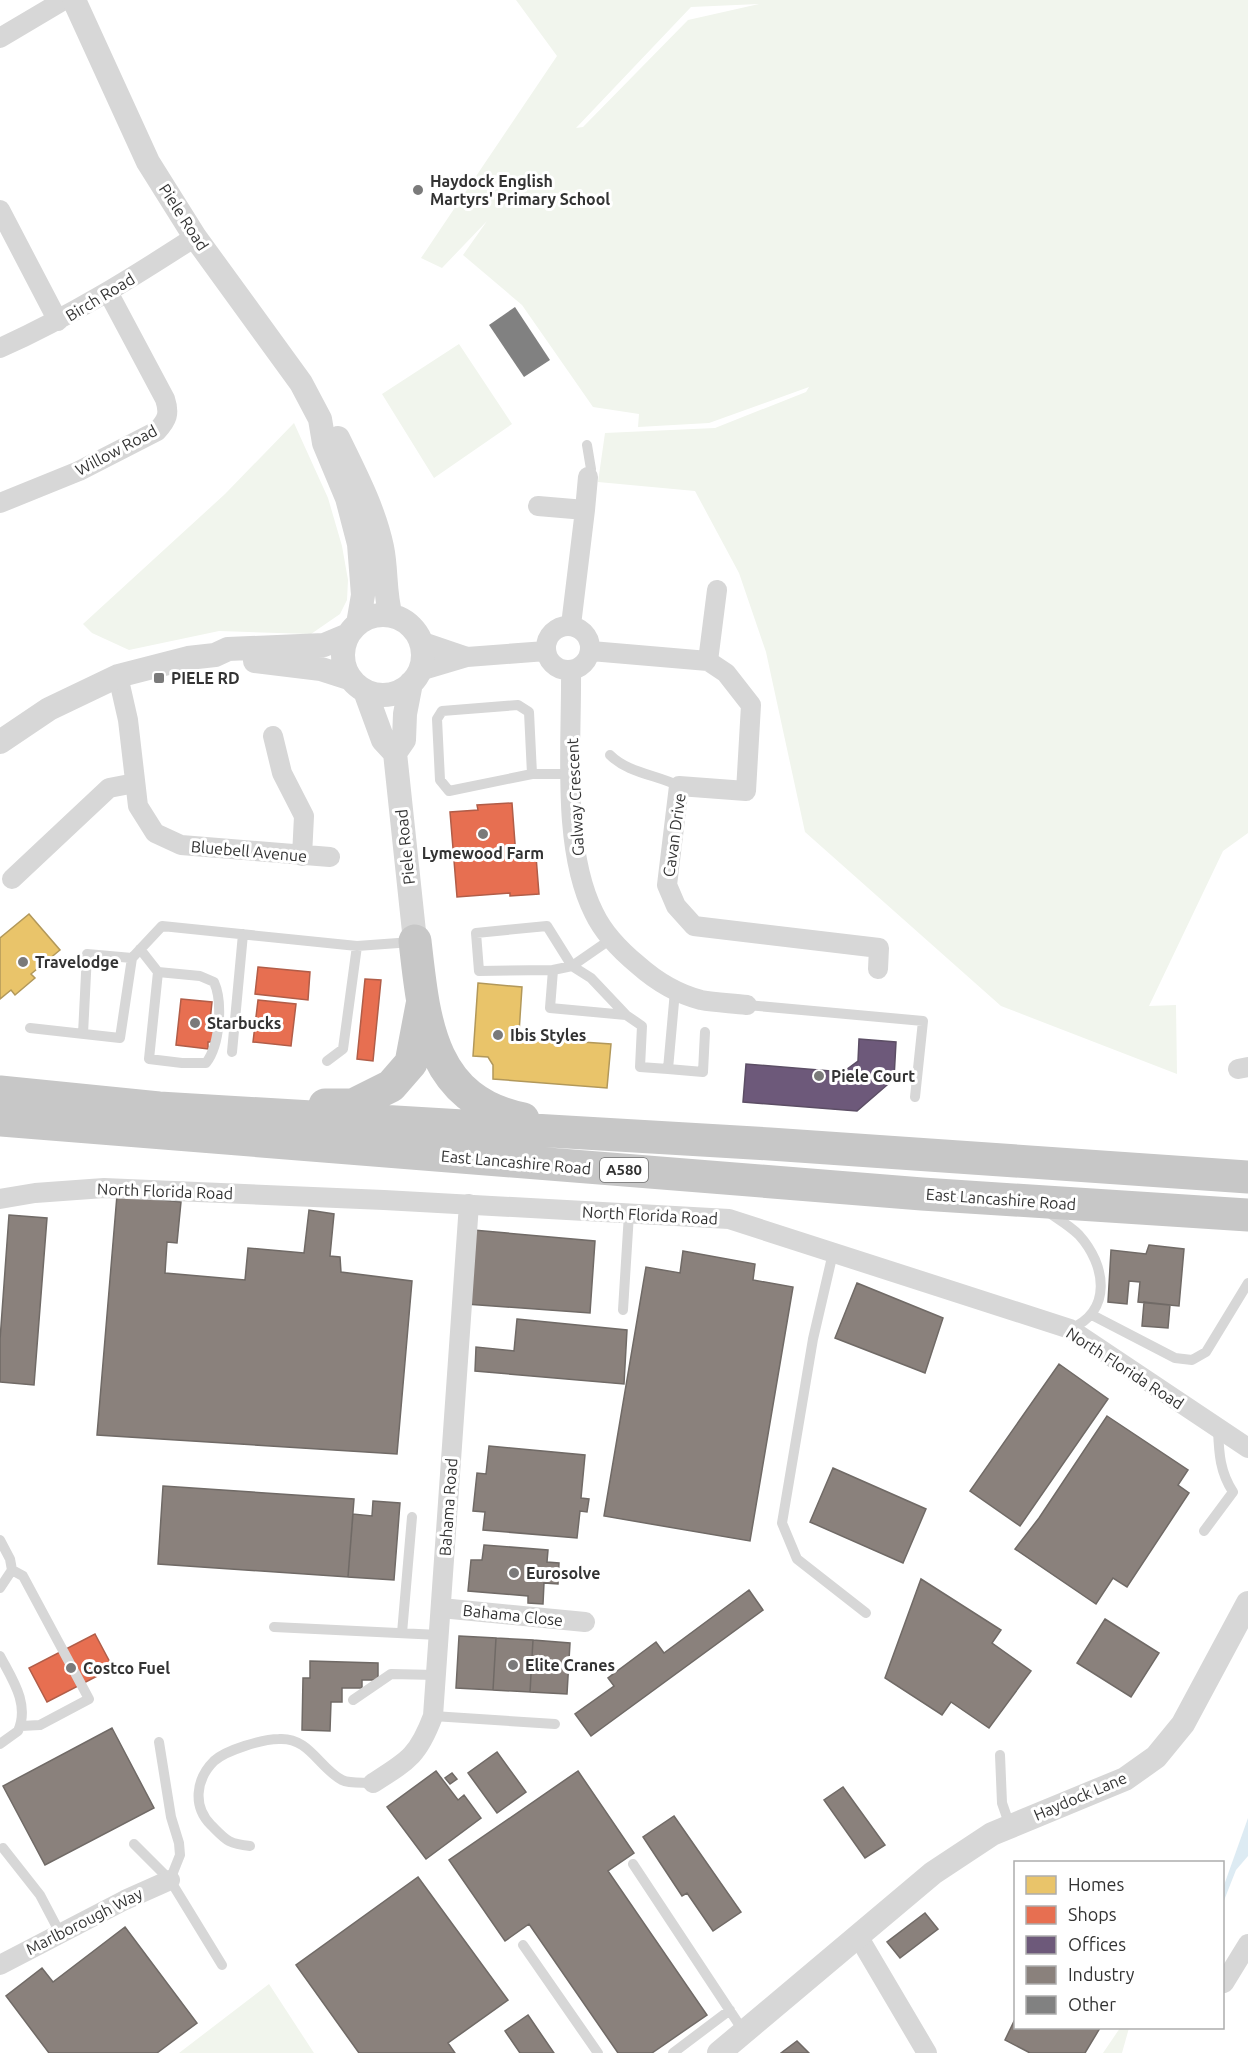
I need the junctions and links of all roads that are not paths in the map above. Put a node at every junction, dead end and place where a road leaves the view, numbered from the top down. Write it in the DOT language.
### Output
graph roads {
  1 [pos="64,0"];
  2 [pos="74,0"];
  3 [pos="0,38"];
  4 [pos="0,210"];
  5 [pos="195,237"];
  6 [pos="109,294"];
  7 [pos="58,321"];
  8 [pos="0,348"];
  9 [pos="320,419"];
  10 [pos="587,445"];
  11 [pos="588,477"];
  12 [pos="0,503"];
  13 [pos="538,506"];
  14 [pos="585,510"];
  15 [pos="717,590"];
  16 [pos="391,616"];
  17 [pos="571,625"];
  18 [pos="353,630"];
  19 [pos="420,641"];
  20 [pos="546,651"];
  21 [pos="591,651"];
  22 [pos="215,655"];
  23 [pos="467,657"];
  24 [pos="708,661"];
  25 [pos="571,670"];
  26 [pos="118,676"];
  27 [pos="415,677"];
  28 [pos="357,684"];
  29 [pos="273,735"];
  30 [pos="0,742"];
  31 [pos="395,753"];
  32 [pos="610,755"];
  33 [pos="532,774"];
  34 [pos="572,774"];
  35 [pos="135,783"];
  36 [pos="679,786"];
  37 [pos="302,856"];
  38 [pos="330,857"];
  39 [pos="12,879"];
  40 [pos="243,933"];
  41 [pos="611,939"];
  42 [pos="415,941"];
  43 [pos="357,946"];
  44 [pos="140,949"];
  45 [pos="132,958"];
  46 [pos="572,966"];
  47 [pos="878,969"];
  48 [pos="553,970"];
  49 [pos="158,972"];
  50 [pos="675,991"];
  51 [pos="422,1005"];
  52 [pos="747,1005"];
  53 [pos="626,1015"];
  54 [pos="30,1028"];
  55 [pos="705,1032"];
  56 [pos="83,1034"];
  57 [pos="232,1052"];
  58 [pos="327,1061"];
  59 [pos="668,1070"];
  60 [pos="0,1092"];
  61 [pos="915,1097"];
  62 [pos="159,1108"];
  63 [pos="0,1120"];
  64 [pos="602,1134"];
  65 [pos="1171,1172"];
  66 [pos="1248,1177"];
  67 [pos="1248,1183"];
  68 [pos="0,1199"];
  69 [pos="1035,1202"];
  70 [pos="469,1204"];
  71 [pos="629,1214"];
  72 [pos="1248,1215"];
  73 [pos="833,1253"];
  74 [pos="1248,1283"];
  75 [pos="623,1310"];
  76 [pos="1092,1315"];
  77 [pos="1070,1329"];
  78 [pos="1218,1430"];
  79 [pos="1248,1448"];
  80 [pos="412,1517"];
  81 [pos="1204,1531"];
  82 [pos="0,1540"];
  83 [pos="12,1570"];
  84 [pos="0,1588"];
  85 [pos="1248,1603"];
  86 [pos="441,1608"];
  87 [pos="866,1613"];
  88 [pos="585,1622"];
  89 [pos="274,1627"];
  90 [pos="402,1633"];
  91 [pos="439,1635"];
  92 [pos="0,1656"];
  93 [pos="436,1675"];
  94 [pos="353,1700"];
  95 [pos="433,1716"];
  96 [pos="555,1724"];
  97 [pos="21,1726"];
  98 [pos="159,1742"];
  99 [pos="0,1744"];
  100 [pos="1000,1755"];
  101 [pos="374,1783"];
  102 [pos="1010,1826"];
  103 [pos="134,1844"];
  104 [pos="250,1846"];
  105 [pos="3,1848"];
  106 [pos="633,1864"];
  107 [pos="170,1880"];
  108 [pos="60,1933"];
  109 [pos="858,1936"];
  110 [pos="523,1945"];
  111 [pos="1247,1947"];
  112 [pos="0,1965"];
  113 [pos="222,1965"];
  114 [pos="1224,1983"];
  115 [pos="730,2010"];
  116 [pos="744,2032"];
  117 [pos="598,2053"];
  118 [pos="673,2053"];
  119 [pos="719,2053"];
  120 [pos="927,2053"];
  1 -- 3 [label="street"];
  2 -- 5 [label="street, Piele Road"];
  4 -- 7 [label="street"];
  5 -- 6 [label="street, Birch Road"];
  5 -- 9 [label="street, Piele Road"];
  6 -- 7 [label="street, Birch Road"];
  6 -- 12 [label="street, Willow Road"];
  7 -- 8 [label="street, Birch Road"];
  9 -- 16 [label="street, Piele Road"];
  9 -- 18 [label="street, Piele Road"];
  10 -- 11 [label="lane"];
  11 -- 14 [label="street"];
  13 -- 14 [label="street"];
  14 -- 17 [label="street"];
  15 -- 24 [label="street"];
  16 -- 18 [label="street"];
  16 -- 19 [label="street"];
  17 -- 20 [label="street"];
  17 -- 21 [label="street"];
  18 -- 22 [label="street"];
  18 -- 28 [label="street"];
  19 -- 23 [label="street"];
  19 -- 27 [label="street"];
  20 -- 23 [label="street"];
  20 -- 25 [label="street"];
  21 -- 24 [label="street"];
  21 -- 25 [label="street"];
  22 -- 26 [label="street"];
  22 -- 28 [label="street"];
  23 -- 27 [label="street"];
  24 -- 36 [label="street, Cavan Drive"];
  25 -- 34 [label="street, Galway Crescent"];
  26 -- 30 [label="street"];
  26 -- 35 [label="street, Bluebell Avenue"];
  27 -- 28 [label="street"];
  27 -- 31 [label="street, Piele Road"];
  28 -- 31 [label="street, Piele Road"];
  29 -- 37 [label="street"];
  31 -- 42 [label="street, Piele Road"];
  32 -- 36 [label="lane"];
  33 -- 33 [label="lane"];
  33 -- 34 [label="lane"];
  34 -- 41 [label="street, Galway Crescent"];
  35 -- 37 [label="street, Bluebell Avenue"];
  35 -- 39 [label="street"];
  36 -- 47 [label="street, Cavan Drive"];
  37 -- 38 [label="street, Bluebell Avenue"];
  40 -- 43 [label="lane"];
  40 -- 44 [label="lane"];
  40 -- 57 [label="lane"];
  41 -- 46 [label="lane"];
  41 -- 50 [label="street, Galway Crescent"];
  42 -- 43 [label="lane"];
  42 -- 51 [label="highway"];
  43 -- 58 [label="lane"];
  44 -- 45 [label="lane"];
  44 -- 49 [label="lane"];
  45 -- 56 [label="lane"];
  45 -- 56 [label="lane"];
  46 -- 48 [label="lane"];
  46 -- 48 [label="lane"];
  46 -- 53 [label="lane"];
  48 -- 53 [label="lane"];
  49 -- 49 [label="lane"];
  50 -- 52 [label="street, Galway Crescent"];
  50 -- 59 [label="lane"];
  51 -- 62 [label="highway"];
  51 -- 64 [label="highway"];
  52 -- 61 [label="lane"];
  53 -- 59 [label="lane"];
  54 -- 56 [label="lane"];
  55 -- 59 [label="lane"];
  60 -- 62 [label="highway, East Lancashire Road / A580"];
  62 -- 64 [label="highway, East Lancashire Road / A580"];
  63 -- 69 [label="highway, East Lancashire Road / A580"];
  64 -- 65 [label="highway, East Lancashire Road / A580"];
  65 -- 66 [label="highway, East Lancashire Road / A580"];
  65 -- 67 [label="street"];
  68 -- 70 [label="street, North Florida Road"];
  69 -- 72 [label="highway, East Lancashire Road / A580"];
  69 -- 76 [label="lane"];
  70 -- 71 [label="street, North Florida Road"];
  70 -- 86 [label="street, Bahama Road"];
  71 -- 73 [label="street, North Florida Road"];
  71 -- 75 [label="lane"];
  73 -- 77 [label="street, North Florida Road"];
  73 -- 87 [label="lane"];
  74 -- 76 [label="lane"];
  76 -- 77 [label="lane"];
  77 -- 78 [label="street, North Florida Road"];
  78 -- 79 [label="street, North Florida Road"];
  78 -- 81 [label="lane"];
  80 -- 90 [label="lane"];
  82 -- 83 [label="lane"];
  83 -- 84 [label="lane"];
  83 -- 97 [label="lane"];
  85 -- 102 [label="street, Haydock Lane"];
  86 -- 88 [label="street, Bahama Close"];
  86 -- 91 [label="street, Bahama Road"];
  89 -- 90 [label="lane"];
  90 -- 91 [label="lane"];
  91 -- 93 [label="street, Bahama Road"];
  92 -- 97 [label="lane"];
  93 -- 94 [label="lane"];
  93 -- 95 [label="street, Bahama Road"];
  95 -- 96 [label="lane"];
  95 -- 101 [label="street, Bahama Road"];
  97 -- 99 [label="lane"];
  98 -- 107 [label="lane"];
  100 -- 102 [label="lane"];
  101 -- 104 [label="lane"];
  102 -- 109 [label="street, Haydock Lane"];
  103 -- 107 [label="lane"];
  105 -- 108 [label="lane"];
  106 -- 115 [label="lane"];
  107 -- 108 [label="street, Marlborough Way"];
  107 -- 113 [label="lane"];
  108 -- 112 [label="street, Marlborough Way"];
  109 -- 116 [label="street, Haydock Lane"];
  109 -- 120 [label="street"];
  110 -- 117 [label="lane"];
  111 -- 114 [label="street"];
  115 -- 116 [label="lane"];
  115 -- 118 [label="lane"];
  116 -- 119 [label="street, Haydock Lane"];
}
